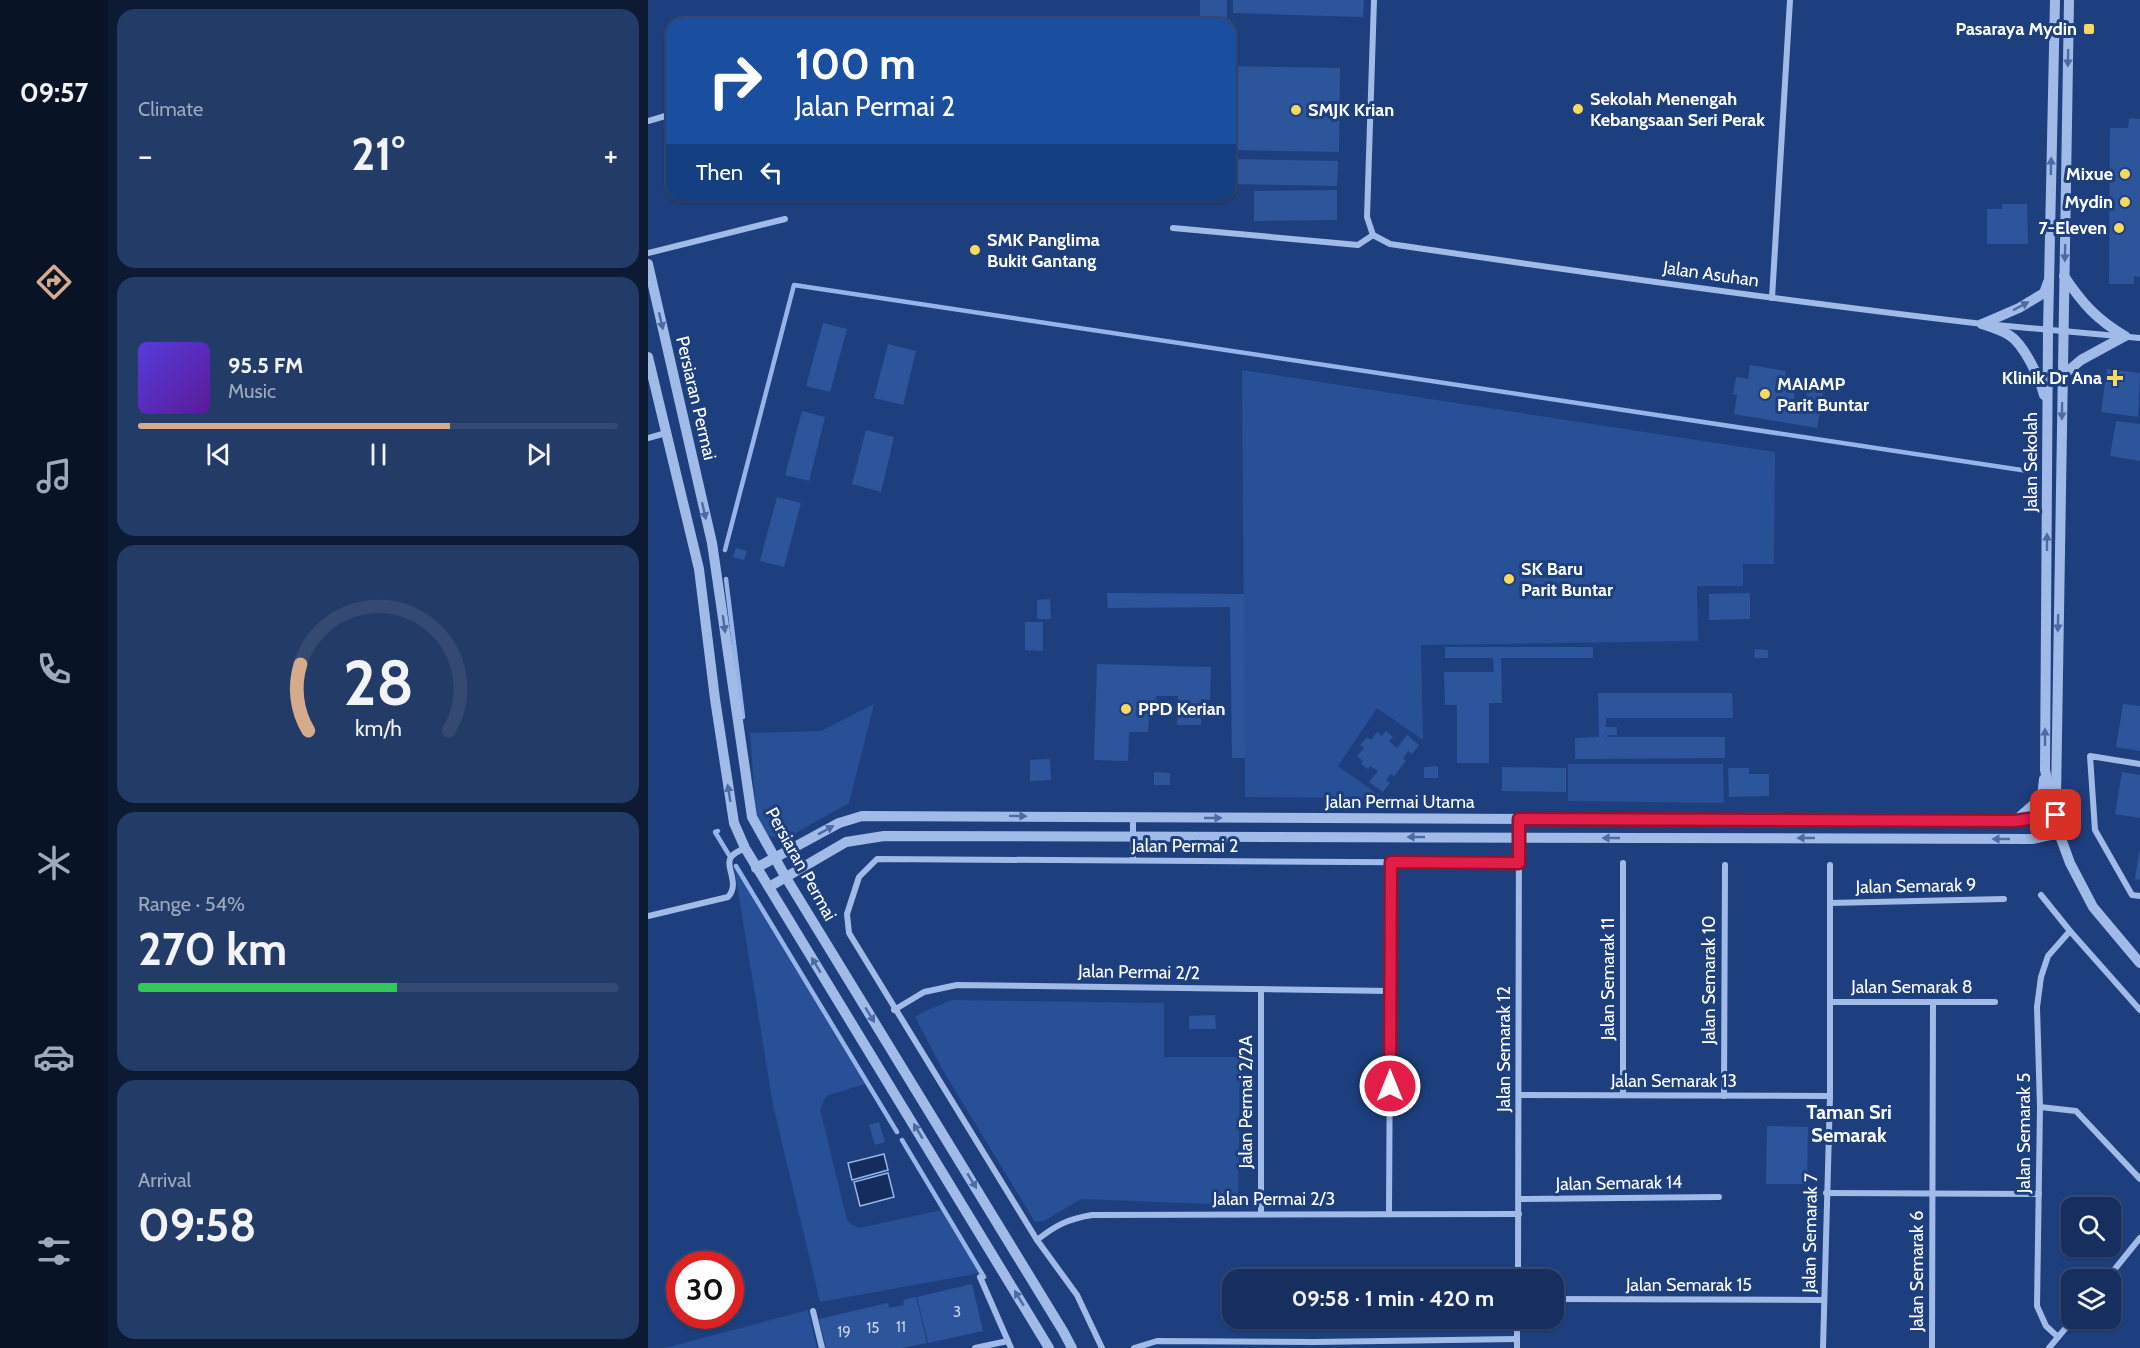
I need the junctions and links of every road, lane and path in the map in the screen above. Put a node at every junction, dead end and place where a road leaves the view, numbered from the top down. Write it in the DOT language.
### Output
graph roads {
  1 [pos="1374,0"];
  2 [pos="1790,0"];
  3 [pos="2055,0"];
  4 [pos="2069,0"];
  5 [pos="666,116"];
  6 [pos="648,121"];
  7 [pos="785,219"];
  8 [pos="1173,228"];
  9 [pos="1373,235"];
  10 [pos="648,254"];
  11 [pos="648,264"];
  12 [pos="2064,275"];
  13 [pos="2049,277"];
  14 [pos="1772,298"];
  15 [pos="1982,324"];
  16 [pos="2048,330"];
  17 [pos="2063,332"];
  18 [pos="2125,336"];
  19 [pos="2140,338"];
  20 [pos="648,357"];
  21 [pos="2062,376"];
  22 [pos="2048,410"];
  23 [pos="666,433"];
  24 [pos="648,438"];
  25 [pos="2140,764"];
  26 [pos="2045,770"];
  27 [pos="2056,815"];
  28 [pos="1133,817"];
  29 [pos="1519,819"];
  30 [pos="2015,821"];
  31 [pos="2059,833"];
  32 [pos="1133,836"];
  33 [pos="1519,837"];
  34 [pos="745,848"];
  35 [pos="775,858"];
  36 [pos="1133,860"];
  37 [pos="1391,862"];
  38 [pos="1519,863"];
  39 [pos="1623,863"];
  40 [pos="1725,865"];
  41 [pos="1830,865"];
  42 [pos="756,868"];
  43 [pos="785,876"];
  44 [pos="769,887"];
  45 [pos="2041,895"];
  46 [pos="2140,896"];
  47 [pos="2004,900"];
  48 [pos="1830,903"];
  49 [pos="648,916"];
  50 [pos="2070,931"];
  51 [pos="2140,963"];
  52 [pos="1261,989"];
  53 [pos="1390,991"];
  54 [pos="1830,1002"];
  55 [pos="1933,1002"];
  56 [pos="1995,1002"];
  57 [pos="894,1010"];
  58 [pos="2140,1010"];
  59 [pos="1519,1095"];
  60 [pos="1623,1095"];
  61 [pos="1724,1096"];
  62 [pos="1830,1096"];
  63 [pos="2040,1107"];
  64 [pos="2140,1179"];
  65 [pos="1826,1193"];
  66 [pos="1932,1193"];
  67 [pos="2039,1194"];
  68 [pos="1719,1197"];
  69 [pos="1519,1199"];
  70 [pos="1261,1214"];
  71 [pos="1389,1214"];
  72 [pos="1519,1214"];
  73 [pos="2140,1238"];
  74 [pos="1037,1240"];
  75 [pos="1518,1269"];
  76 [pos="2115,1269"];
  77 [pos="980,1277"];
  78 [pos="1564,1299"];
  79 [pos="1824,1300"];
  80 [pos="813,1311"];
  81 [pos="1517,1329"];
  82 [pos="2065,1329"];
  83 [pos="2058,1337"];
  84 [pos="1517,1339"];
  85 [pos="1010,1345"];
  86 [pos="822,1348"];
  87 [pos="975,1348"];
  88 [pos="1049,1348"];
  89 [pos="1072,1348"];
  90 [pos="1102,1348"];
  91 [pos="1134,1348"];
  92 [pos="1517,1348"];
  93 [pos="1823,1348"];
  94 [pos="1932,1348"];
  95 [pos="2049,1348"];
  1 -- 9 [label="street"];
  2 -- 14 [label="street"];
  13 -- 3 [label="street, Jalan Sekolah, one-way"];
  4 -- 12 [label="street, Jalan Sekolah, one-way"];
  5 -- 6 [label="street"];
  7 -- 10 [label="street"];
  8 -- 9 [label="street"];
  9 -- 14 [label="street, Jalan Asuhan"];
  11 -- 35 [label="street, Persiaran Permai, one-way"];
  12 -- 17 [label="street, Jalan Sekolah"];
  12 -- 18 [label="street"];
  15 -- 13 [label="street, one-way"];
  13 -- 16 [label="street, Jalan Sekolah"];
  14 -- 15 [label="street, Jalan Asuhan"];
  15 -- 16 [label="street, Jalan Asuhan"];
  15 -- 22 [label="street"];
  16 -- 17 [label="street, Jalan Asuhan"];
  16 -- 22 [label="street, Jalan Sekolah"];
  17 -- 18 [label="street, Jalan Asuhan"];
  17 -- 21 [label="street, Jalan Sekolah"];
  18 -- 19 [label="street, Jalan Asuhan"];
  18 -- 21 [label="street"];
  20 -- 23 [label="street, Persiaran Permai"];
  21 -- 27 [label="street, Jalan Sekolah, one-way"];
  26 -- 22 [label="street, Jalan Sekolah, one-way"];
  23 -- 24 [label="street"];
  34 -- 23 [label="street, Persiaran Permai, one-way"];
  25 -- 46 [label="street"];
  26 -- 27 [label="street, Jalan Sekolah"];
  26 -- 30 [label="street"];
  27 -- 30 [label="street, Jalan Permai Utama"];
  27 -- 31 [label="street, Jalan Sekolah"];
  28 -- 29 [label="street, Jalan Permai Utama, one-way"];
  28 -- 32 [label="street"];
  35 -- 28 [label="street, Jalan Permai Utama, one-way"];
  29 -- 30 [label="street, Jalan Permai Utama"];
  29 -- 33 [label="street, Jalan Semarak 12"];
  31 -- 33 [label="street, Jalan Permai Utama, one-way"];
  31 -- 51 [label="street, Jalan Sekolah"];
  33 -- 32 [label="street, Jalan Permai Utama, one-way"];
  32 -- 36 [label="street"];
  32 -- 43 [label="street, Jalan Permai Utama"];
  33 -- 38 [label="street, Jalan Semarak 12"];
  34 -- 42 [label="street, Persiaran Permai"];
  34 -- 49 [label="street"];
  35 -- 42 [label="street, Jalan Permai Utama"];
  35 -- 43 [label="street, Persiaran Permai"];
  36 -- 37 [label="street, Jalan Permai 2"];
  36 -- 57 [label="street, Jalan Permai 2"];
  37 -- 38 [label="street, Jalan Permai 2"];
  37 -- 53 [label="street"];
  38 -- 59 [label="street, Jalan Semarak 12"];
  39 -- 60 [label="street, Jalan Semarak 11"];
  40 -- 61 [label="street, Jalan Semarak 10"];
  41 -- 48 [label="street, Jalan Semarak 7"];
  42 -- 44 [label="street, Persiaran Permai"];
  43 -- 44 [label="street, Jalan Permai Utama"];
  43 -- 89 [label="street, Persiaran Permai, one-way"];
  88 -- 44 [label="street, Persiaran Permai, one-way"];
  45 -- 50 [label="street"];
  47 -- 48 [label="street, Jalan Semarak 9"];
  48 -- 54 [label="street, Jalan Semarak 7"];
  50 -- 58 [label="street"];
  50 -- 63 [label="street, Jalan Semarak 5"];
  52 -- 53 [label="street, Jalan Permai 2/2"];
  52 -- 57 [label="street, Jalan Permai 2/2"];
  52 -- 70 [label="street, Jalan Permai 2/2A"];
  53 -- 71 [label="street"];
  54 -- 55 [label="street, Jalan Semarak 8"];
  54 -- 62 [label="street, Jalan Semarak 7"];
  55 -- 56 [label="street, Jalan Semarak 8"];
  55 -- 66 [label="street, Jalan Semarak 6"];
  57 -- 74 [label="street"];
  59 -- 60 [label="street, Jalan Semarak 13"];
  59 -- 69 [label="street, Jalan Semarak 12"];
  60 -- 61 [label="street, Jalan Semarak 13"];
  61 -- 62 [label="street, Jalan Semarak 13"];
  62 -- 65 [label="street, Jalan Semarak 7"];
  63 -- 64 [label="street"];
  63 -- 67 [label="street, Jalan Semarak 5"];
  65 -- 66 [label="street"];
  65 -- 79 [label="street, Jalan Semarak 7"];
  66 -- 67 [label="street"];
  66 -- 94 [label="street, Jalan Semarak 6"];
  67 -- 83 [label="street, Jalan Semarak 5"];
  68 -- 69 [label="street, Jalan Semarak 14"];
  69 -- 72 [label="street, Jalan Semarak 12"];
  70 -- 71 [label="street, Jalan Permai 2/3"];
  70 -- 74 [label="street, Jalan Permai 2/3"];
  71 -- 72 [label="street, Jalan Permai 2/3"];
  72 -- 75 [label="street, Jalan Semarak 12"];
  73 -- 76 [label="street"];
  74 -- 90 [label="street"];
  77 -- 85 [label="street"];
  78 -- 79 [label="street, Jalan Semarak 15"];
  79 -- 93 [label="street, Jalan Semarak 7"];
  80 -- 86 [label="street"];
  81 -- 84 [label="street"];
  82 -- 83 [label="street"];
  83 -- 95 [label="street"];
  84 -- 91 [label="street"];
  84 -- 92 [label="street"];
  85 -- 87 [label="street"];
}
